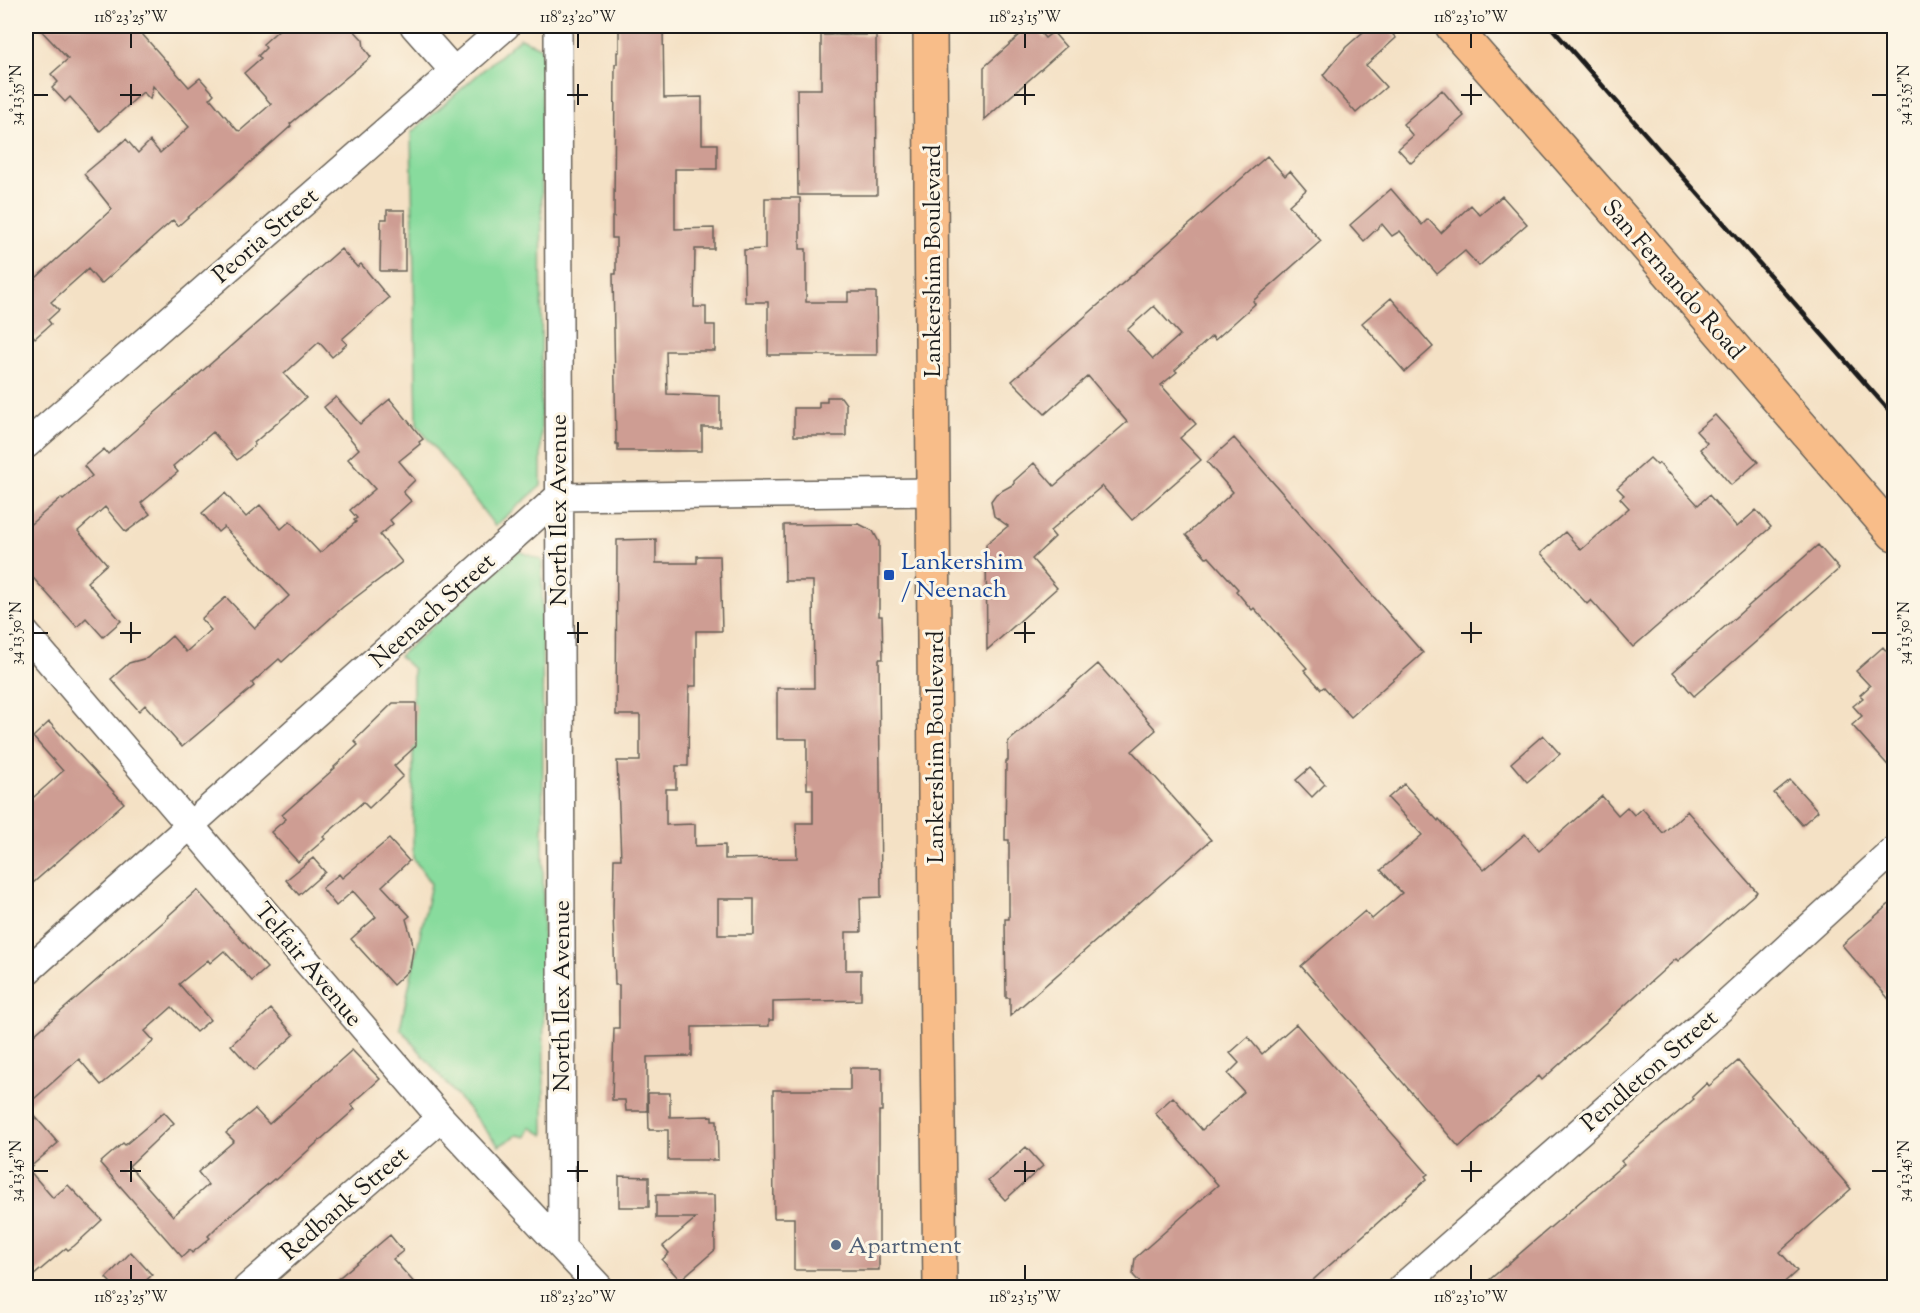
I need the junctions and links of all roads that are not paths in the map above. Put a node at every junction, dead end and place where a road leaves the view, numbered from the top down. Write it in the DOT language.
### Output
graph roads {
  1 [pos="414,26"];
  2 [pos="506,26"];
  3 [pos="558,26"];
  4 [pos="930,26"];
  5 [pos="1452,26"];
  6 [pos="453,70"];
  7 [pos="26,446"];
  8 [pos="933,492"];
  9 [pos="558,497"];
  10 [pos="1894,534"];
  11 [pos="26,634"];
  12 [pos="192,826"];
  13 [pos="1894,850"];
  14 [pos="26,972"];
  15 [pos="441,1118"];
  16 [pos="562,1247"];
  17 [pos="247,1287"];
  18 [pos="600,1287"];
  19 [pos="940,1287"];
  20 [pos="1401,1287"];
  1 -- 6 [label="street"];
  2 -- 6 [label="street, Peoria Street"];
  3 -- 9 [label="street, North Ilex Avenue"];
  4 -- 8 [label="main road, Lankershim Boulevard"];
  5 -- 10 [label="main road, San Fernando Road"];
  6 -- 7 [label="street, Peoria Street"];
  8 -- 9 [label="street"];
  8 -- 19 [label="main road, Lankershim Boulevard"];
  9 -- 12 [label="street, Neenach Street"];
  9 -- 16 [label="street, North Ilex Avenue"];
  11 -- 12 [label="street, Telfair Avenue"];
  12 -- 14 [label="street, Neenach Street"];
  12 -- 15 [label="street, Telfair Avenue"];
  13 -- 20 [label="street, Pendleton Street"];
  15 -- 16 [label="street, Telfair Avenue"];
  15 -- 17 [label="street, Redbank Street"];
  16 -- 18 [label="street, Telfair Avenue"];
}
